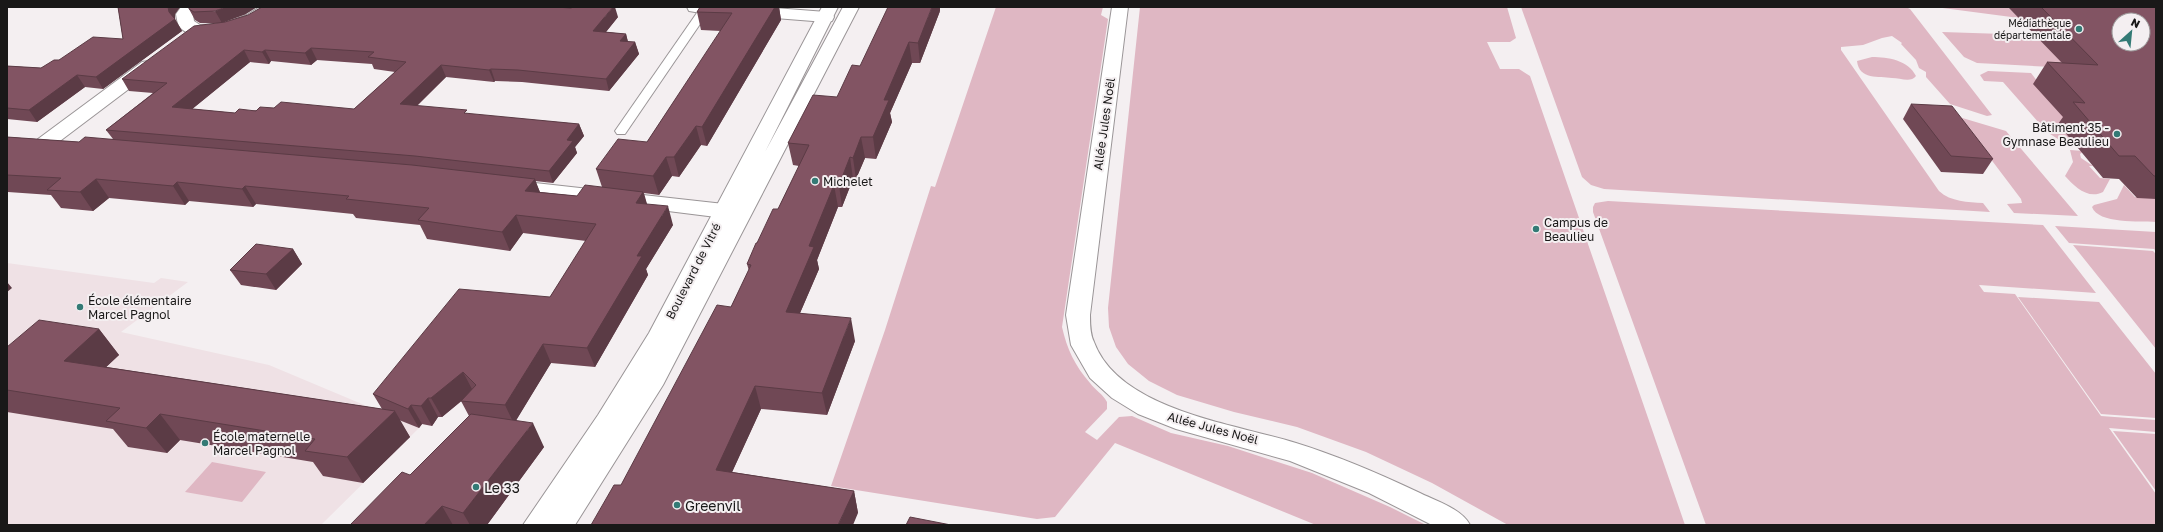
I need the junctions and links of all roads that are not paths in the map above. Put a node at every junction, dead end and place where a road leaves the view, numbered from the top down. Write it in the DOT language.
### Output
graph roads {
  1 [pos="190,7"];
  2 [pos="271,7"];
  3 [pos="852,7"];
  4 [pos="1120,7"];
  5 [pos="700,8"];
  6 [pos="828,12"];
  7 [pos="164,54"];
  8 [pos="621,131"];
  9 [pos="72,145"];
  10 [pos="492,184"];
  11 [pos="724,211"];
  12 [pos="537,525"];
  13 [pos="560,525"];
  14 [pos="1456,525"];
  1 -- 2 [label="street"];
  3 -- 13 [label="street, Boulevard de Vitré"];
  4 -- 14 [label="street, Allée Jules Noël"];
  5 -- 6 [label="street"];
  5 -- 8 [label="lane"];
  6 -- 11 [label="street, Boulevard de Vitré"];
  7 -- 9 [label="street"];
  10 -- 11 [label="street"];
  11 -- 12 [label="street, Boulevard de Vitré"];
}
